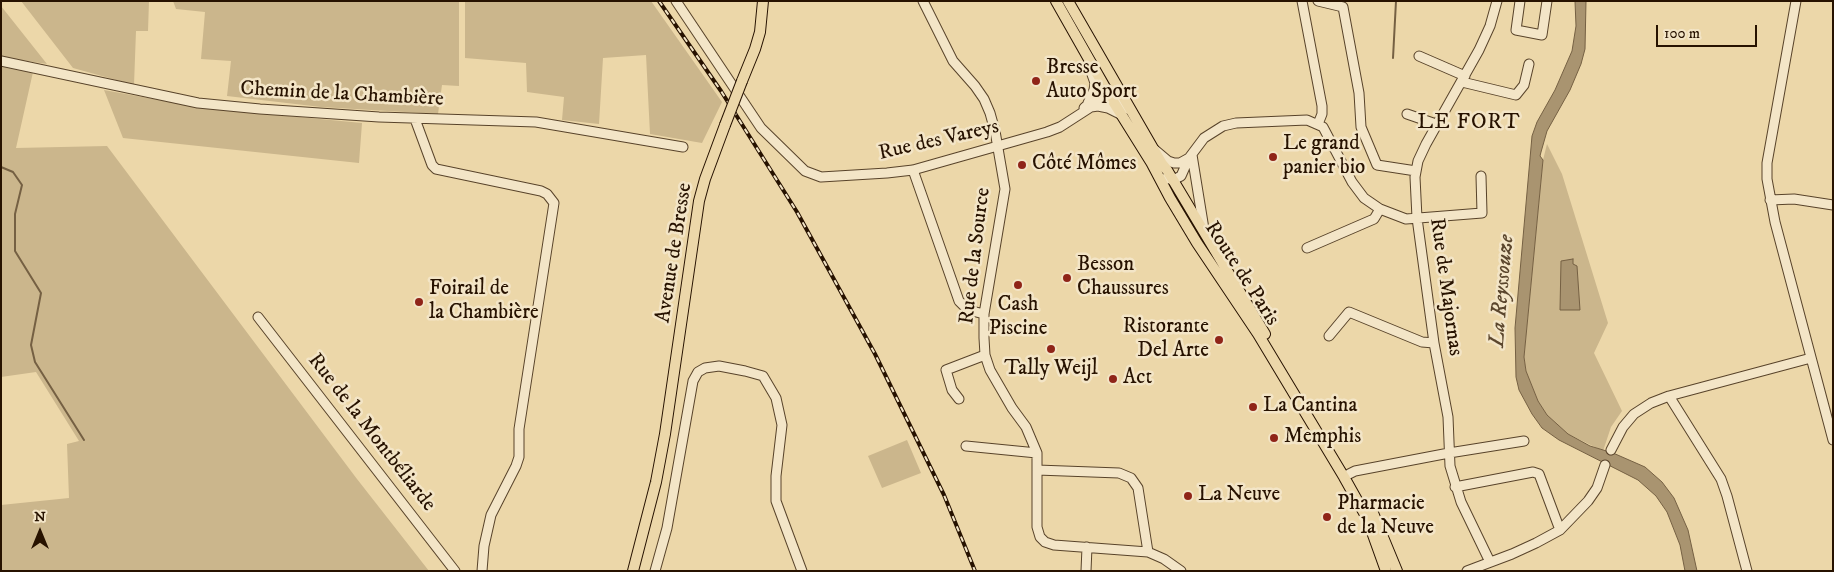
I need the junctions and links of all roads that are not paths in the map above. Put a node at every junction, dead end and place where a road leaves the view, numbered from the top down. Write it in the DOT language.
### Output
graph roads {
  1 [pos="676,1"];
  2 [pos="763,1"];
  3 [pos="923,1"];
  4 [pos="1056,1"];
  5 [pos="1068,1"];
  6 [pos="1302,1"];
  7 [pos="1318,1"];
  8 [pos="1497,1"];
  9 [pos="1520,1"];
  10 [pos="1547,1"];
  11 [pos="1796,1"];
  12 [pos="1080,43"];
  13 [pos="1419,56"];
  14 [pos="1,61"];
  15 [pos="1529,64"];
  16 [pos="1464,79"];
  17 [pos="1116,84"];
  18 [pos="1111,98"];
  19 [pos="1088,103"];
  20 [pos="1098,106"];
  21 [pos="1080,114"];
  22 [pos="1407,114"];
  23 [pos="1134,115"];
  24 [pos="1122,116"];
  25 [pos="415,119"];
  26 [pos="1318,124"];
  27 [pos="1436,124"];
  28 [pos="683,146"];
  29 [pos="998,147"];
  30 [pos="1152,147"];
  31 [pos="1188,159"];
  32 [pos="1151,162"];
  33 [pos="913,170"];
  34 [pos="1416,170"];
  35 [pos="1481,176"];
  36 [pos="1173,180"];
  37 [pos="1170,198"];
  38 [pos="1770,200"];
  39 [pos="1833,205"];
  40 [pos="1380,209"];
  41 [pos="1417,218"];
  42 [pos="1204,231"];
  43 [pos="1307,248"];
  44 [pos="984,314"];
  45 [pos="258,317"];
  46 [pos="1329,336"];
  47 [pos="1434,343"];
  48 [pos="985,355"];
  49 [pos="1811,358"];
  50 [pos="1669,396"];
  51 [pos="959,399"];
  52 [pos="1833,440"];
  53 [pos="1524,441"];
  54 [pos="966,446"];
  55 [pos="1611,450"];
  56 [pos="1037,453"];
  57 [pos="1449,453"];
  58 [pos="1605,465"];
  59 [pos="1037,470"];
  60 [pos="1349,474"];
  61 [pos="1455,487"];
  62 [pos="647,517"];
  63 [pos="1560,530"];
  64 [pos="1088,547"];
  65 [pos="1148,552"];
  66 [pos="1490,562"];
  67 [pos="481,570"];
  68 [pos="455,571"];
  69 [pos="633,571"];
  70 [pos="639,571"];
  71 [pos="655,571"];
  72 [pos="802,571"];
  73 [pos="1086,571"];
  74 [pos="1182,571"];
  75 [pos="1386,571"];
  76 [pos="1397,571"];
  77 [pos="1467,571"];
  78 [pos="1747,571"];
  1 -- 33 [label="street, Rue des Vareys"];
  2 -- 62 [label="main road, Avenue de Bresse, bridge"];
  3 -- 29 [label="street, Rue de la Source"];
  4 -- 12 [label="main road, Route de Paris"];
  5 -- 17 [label="main road, Route de Paris"];
  6 -- 26 [label="street"];
  7 -- 34 [label="street"];
  8 -- 16 [label="street, Rue de Majornas"];
  9 -- 10 [label="street"];
  11 -- 38 [label="street"];
  12 -- 18 [label="main road, Route de Paris"];
  12 -- 19 [label="street, Rue des Vareys"];
  13 -- 16 [label="street"];
  14 -- 25 [label="street, Chemin de la Chambière"];
  15 -- 16 [label="street"];
  16 -- 27 [label="street, Rue de Majornas"];
  17 -- 18 [label="street"];
  17 -- 23 [label="main road, Route de Paris"];
  18 -- 19 [label="street"];
  18 -- 20 [label="street, Rue des Vareys"];
  18 -- 23 [label="street"];
  18 -- 24 [label="main road, Route de Paris"];
  19 -- 21 [label="street, Rue des Vareys"];
  20 -- 21 [label="street, Rue des Vareys"];
  20 -- 24 [label="street"];
  21 -- 29 [label="street, Rue des Vareys"];
  22 -- 27 [label="street"];
  23 -- 30 [label="main road, Route de Paris"];
  24 -- 32 [label="main road, Route de Paris"];
  25 -- 28 [label="street, Chemin de la Chambière"];
  25 -- 67 [label="street"];
  26 -- 31 [label="street"];
  26 -- 40 [label="street"];
  27 -- 34 [label="street, Rue de Majornas"];
  29 -- 33 [label="street, Rue des Vareys"];
  29 -- 44 [label="street, Rue de la Source"];
  30 -- 31 [label="street"];
  30 -- 36 [label="main road, Route de Paris"];
  31 -- 36 [label="street"];
  31 -- 42 [label="street"];
  32 -- 36 [label="street"];
  32 -- 37 [label="main road, Route de Paris"];
  33 -- 44 [label="street"];
  34 -- 41 [label="street, Rue de Majornas"];
  35 -- 41 [label="street"];
  36 -- 37 [label="street"];
  36 -- 42 [label="main road, Route de Paris"];
  37 -- 75 [label="main road, Route de Paris"];
  38 -- 39 [label="street"];
  38 -- 49 [label="street"];
  40 -- 41 [label="street"];
  40 -- 43 [label="street"];
  41 -- 47 [label="street, Rue de Majornas"];
  42 -- 60 [label="main road, Route de Paris"];
  44 -- 48 [label="street, Rue de la Source"];
  45 -- 68 [label="street, Rue de la Montbéliarde"];
  46 -- 47 [label="street"];
  47 -- 57 [label="street, Rue de Majornas"];
  48 -- 51 [label="street"];
  48 -- 56 [label="street, Rue de la Source"];
  49 -- 50 [label="street"];
  49 -- 52 [label="street"];
  50 -- 55 [label="street"];
  50 -- 78 [label="street"];
  53 -- 57 [label="street"];
  54 -- 56 [label="street"];
  56 -- 59 [label="street, Rue de la Source"];
  57 -- 60 [label="street"];
  57 -- 61 [label="street, Rue de Majornas"];
  58 -- 63 [label="street"];
  59 -- 64 [label="street, Rue de la Source"];
  59 -- 65 [label="street"];
  60 -- 76 [label="main road, Route de Paris"];
  61 -- 63 [label="street"];
  61 -- 66 [label="street, Rue de Majornas"];
  62 -- 69 [label="main road, Avenue de Bresse"];
  62 -- 70 [label="main road, Avenue de Bresse"];
  63 -- 66 [label="street"];
  64 -- 65 [label="street, Rue de la Source"];
  64 -- 73 [label="street"];
  65 -- 74 [label="street, Rue de la Source"];
  66 -- 77 [label="street"];
  71 -- 72 [label="street"];
}
